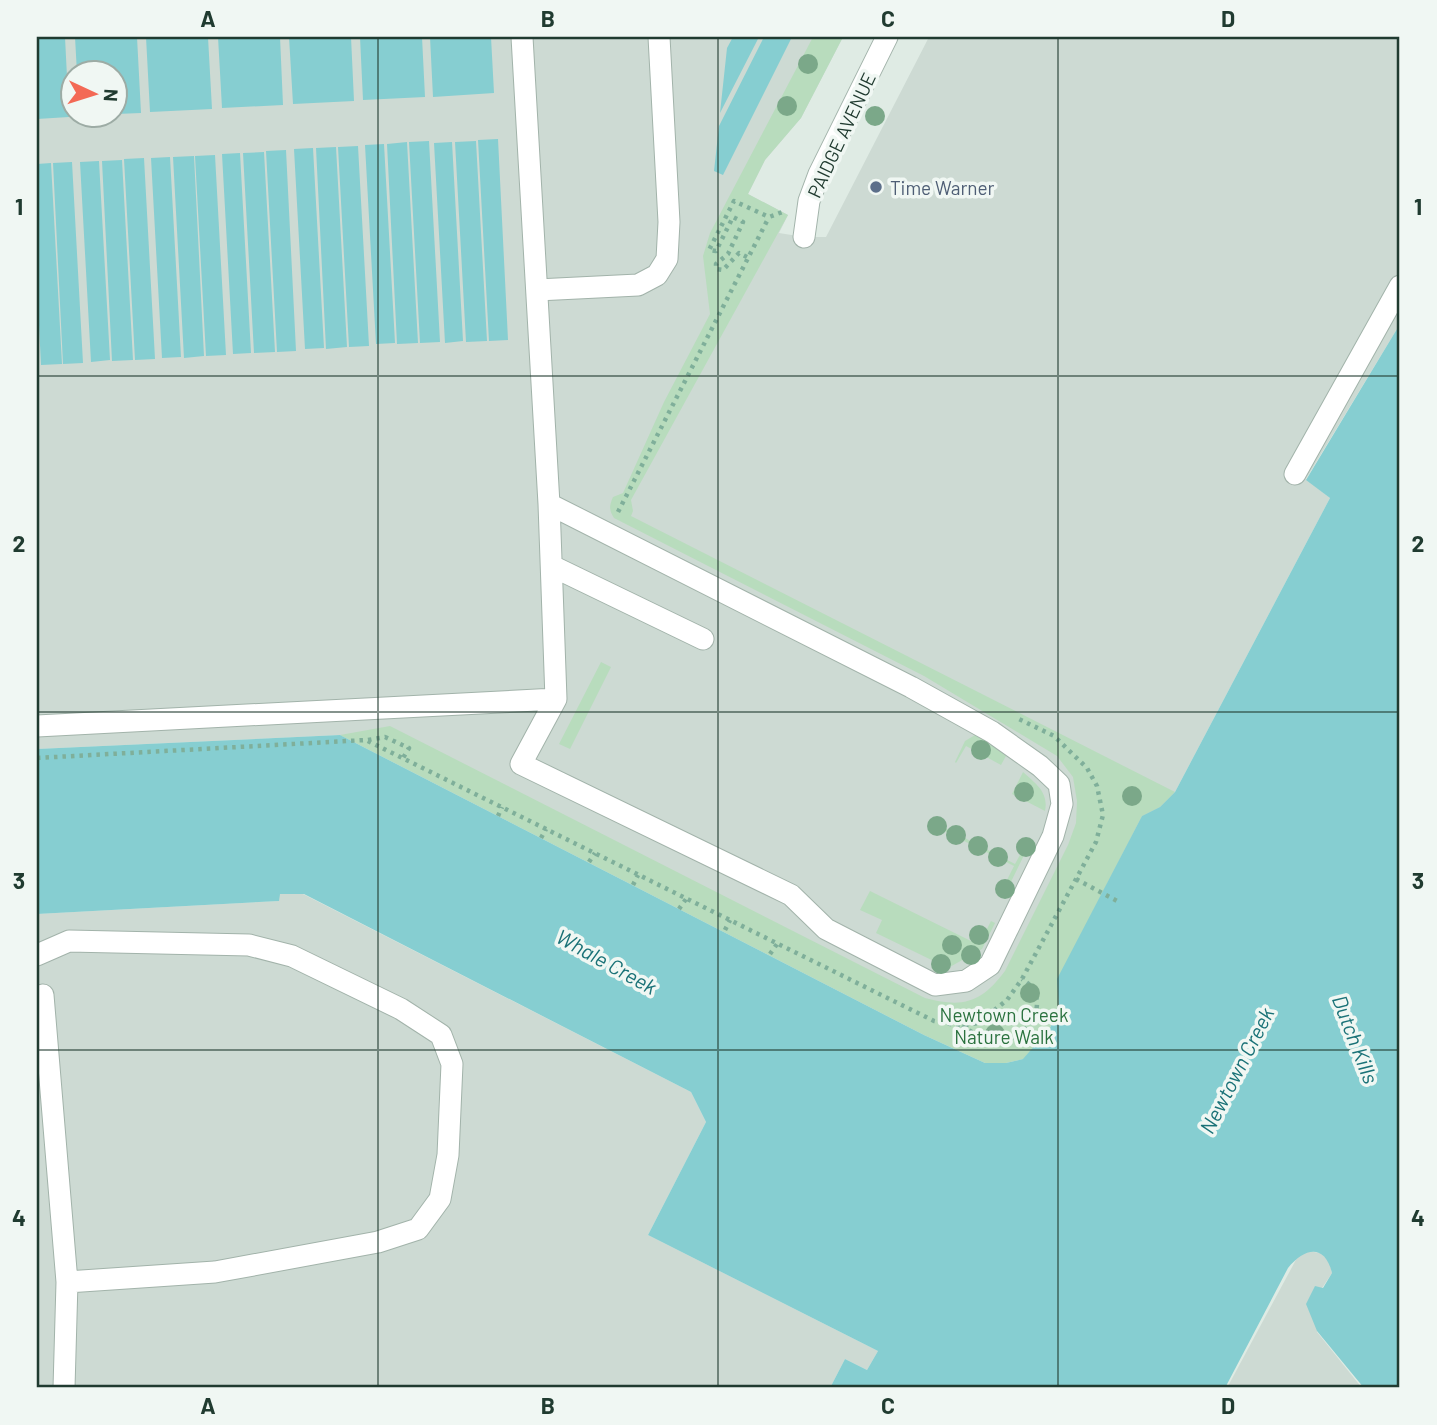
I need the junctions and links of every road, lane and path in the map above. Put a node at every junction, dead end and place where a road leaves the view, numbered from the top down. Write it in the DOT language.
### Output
graph roads {
  1 [pos="522,37"];
  2 [pos="659,37"];
  3 [pos="887,37"];
  4 [pos="809,201"];
  5 [pos="769,217"];
  6 [pos="804,237"];
  7 [pos="747,257"];
  8 [pos="1400,286"];
  9 [pos="537,290"];
  10 [pos="1295,474"];
  11 [pos="549,504"];
  12 [pos="617,514"];
  13 [pos="552,566"];
  14 [pos="703,639"];
  15 [pos="556,699"];
  16 [pos="1017,717"];
  17 [pos="37,726"];
  18 [pos="366,740"];
  19 [pos="37,758"];
  20 [pos="403,758"];
  21 [pos="502,807"];
  22 [pos="498,816"];
  23 [pos="546,829"];
  24 [pos="541,838"];
  25 [pos="595,853"];
  26 [pos="589,862"];
  27 [pos="638,875"];
  28 [pos="1076,879"];
  29 [pos="633,885"];
  30 [pos="686,899"];
  31 [pos="1121,903"];
  32 [pos="679,909"];
  33 [pos="730,920"];
  34 [pos="1041,927"];
  35 [pos="725,930"];
  36 [pos="1048,931"];
  37 [pos="777,944"];
  38 [pos="771,954"];
  39 [pos="37,955"];
  40 [pos="1022,979"];
  41 [pos="43,995"];
  42 [pos="961,1026"];
  43 [pos="67,1282"];
  44 [pos="64,1388"];
  1 -- 9 [label="street"];
  2 -- 9 [label="street"];
  3 -- 4 [label="street, PAIDGE AVENUE"];
  4 -- 5 [label="path"];
  4 -- 6 [label="street, PAIDGE AVENUE"];
  5 -- 7 [label="path"];
  5 -- 7 [label="path"];
  7 -- 12 [label="path"];
  8 -- 10 [label="street"];
  9 -- 11 [label="street"];
  11 -- 13 [label="street"];
  11 -- 15 [label="street"];
  13 -- 14 [label="street"];
  13 -- 15 [label="street"];
  15 -- 17 [label="street"];
  16 -- 28 [label="path"];
  18 -- 19 [label="path"];
  18 -- 20 [label="path"];
  18 -- 20 [label="path"];
  20 -- 21 [label="path"];
  21 -- 22 [label="path"];
  21 -- 23 [label="path"];
  23 -- 24 [label="path"];
  23 -- 25 [label="path"];
  25 -- 26 [label="path"];
  25 -- 27 [label="path"];
  27 -- 29 [label="path"];
  27 -- 30 [label="path"];
  28 -- 31 [label="path"];
  28 -- 36 [label="path"];
  30 -- 32 [label="path"];
  30 -- 33 [label="path"];
  33 -- 35 [label="path"];
  33 -- 37 [label="path"];
  34 -- 36 [label="path"];
  36 -- 40 [label="path"];
  37 -- 38 [label="path"];
  37 -- 42 [label="path"];
  39 -- 43 [label="street"];
  40 -- 42 [label="path"];
  40 -- 42 [label="path"];
  41 -- 43 [label="street"];
  43 -- 44 [label="street"];
}
